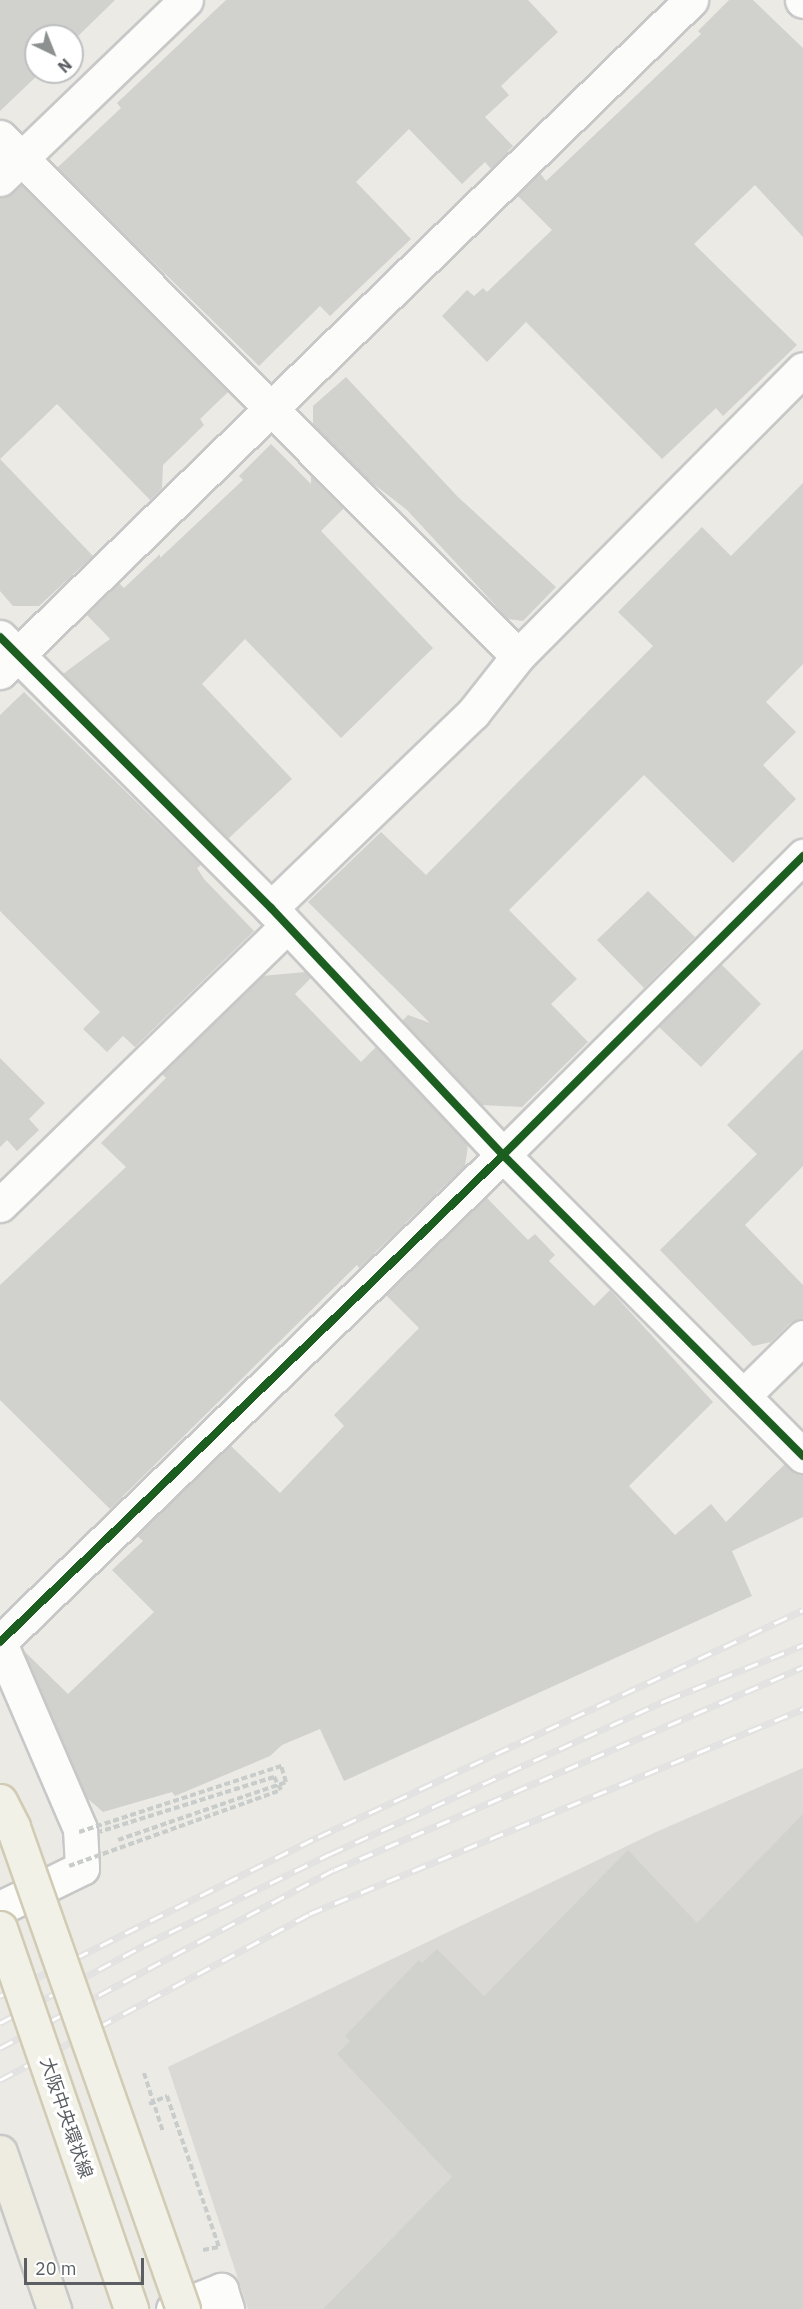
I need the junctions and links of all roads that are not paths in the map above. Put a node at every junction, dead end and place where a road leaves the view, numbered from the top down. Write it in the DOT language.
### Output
graph roads {
  1 [pos="186,0"];
  2 [pos="691,0"];
  3 [pos="7,158"];
  4 [pos="803,369"];
  5 [pos="270,410"];
  6 [pos="6,655"];
  7 [pos="518,656"];
  8 [pos="803,856"];
  9 [pos="279,917"];
  10 [pos="503,1155"];
  11 [pos="0,1205"];
  12 [pos="803,1337"];
  13 [pos="743,1396"];
  14 [pos="803,1456"];
  15 [pos="0,1643"];
  16 [pos="0,1801"];
  17 [pos="0,1908"];
  18 [pos="0,1928"];
  19 [pos="0,2152"];
  20 [pos="54,2309"];
  21 [pos="131,2309"];
  22 [pos="173,2309"];
  23 [pos="183,2309"];
  24 [pos="227,2309"];
  1 -- 3 [label="street"];
  2 -- 5 [label="street"];
  3 -- 5 [label="street"];
  4 -- 7 [label="street"];
  5 -- 6 [label="street"];
  5 -- 7 [label="street"];
  6 -- 9 [label="street"];
  7 -- 9 [label="street"];
  8 -- 10 [label="street"];
  9 -- 10 [label="street"];
  9 -- 11 [label="street"];
  10 -- 13 [label="street"];
  10 -- 15 [label="street"];
  12 -- 13 [label="street"];
  13 -- 14 [label="street"];
  15 -- 17 [label="street"];
  16 -- 23 [label="main road, bridge"];
  18 -- 21 [label="main road, 大阪中央環状線, bridge"];
  19 -- 20 [label="highway"];
  22 -- 24 [label="street"];
}
